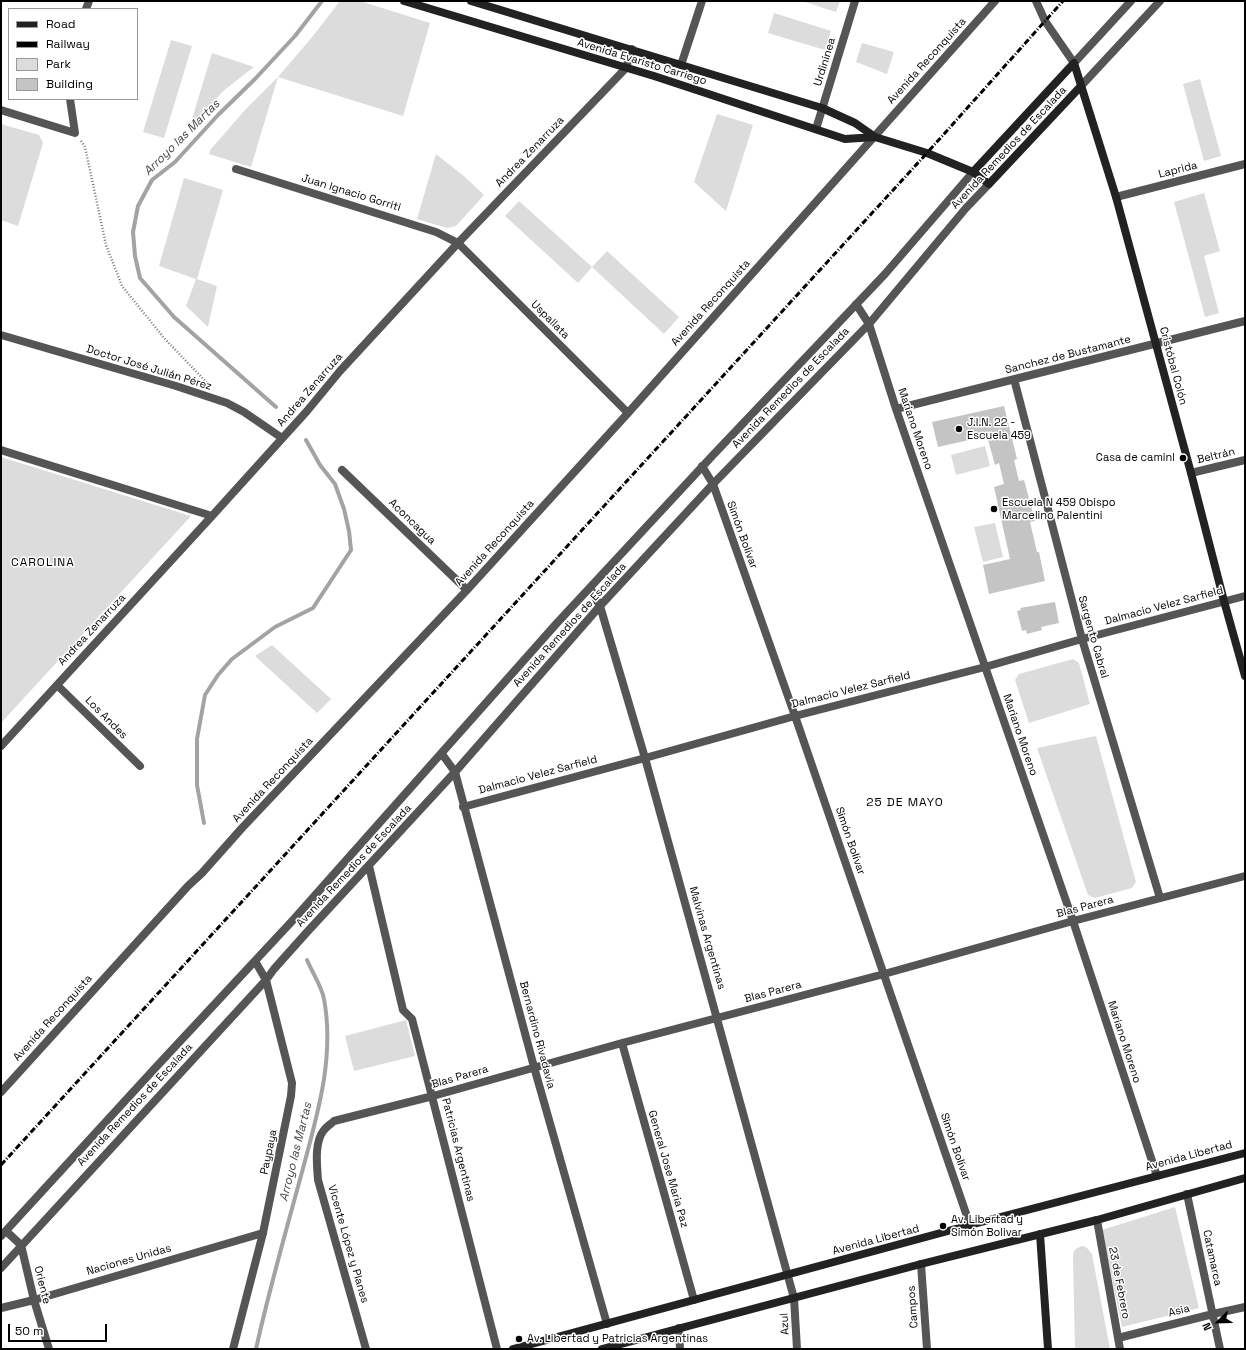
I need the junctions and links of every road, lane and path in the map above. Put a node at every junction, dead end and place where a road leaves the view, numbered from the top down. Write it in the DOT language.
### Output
graph roads {
  1 [pos="404,1"];
  2 [pos="471,1"];
  3 [pos="702,1"];
  4 [pos="855,1"];
  5 [pos="995,1"];
  6 [pos="1036,1"];
  7 [pos="1131,1"];
  8 [pos="1160,1"];
  9 [pos="632,49"];
  10 [pos="1074,63"];
  11 [pos="681,65"];
  12 [pos="626,68"];
  13 [pos="1081,86"];
  14 [pos="70,100"];
  15 [pos="822,108"];
  16 [pos="1,110"];
  17 [pos="816,129"];
  18 [pos="75,133"];
  19 [pos="874,137"];
  20 [pos="1245,164"];
  21 [pos="236,169"];
  22 [pos="973,172"];
  23 [pos="989,184"];
  24 [pos="1116,197"];
  25 [pos="458,243"];
  26 [pos="856,304"];
  27 [pos="1245,321"];
  28 [pos="868,324"];
  29 [pos="1,335"];
  30 [pos="1156,345"];
  31 [pos="1014,379"];
  32 [pos="211,387"];
  33 [pos="896,409"];
  34 [pos="628,413"];
  35 [pos="282,438"];
  36 [pos="1,450"];
  37 [pos="1245,460"];
  38 [pos="702,466"];
  39 [pos="342,470"];
  40 [pos="1191,473"];
  41 [pos="712,484"];
  42 [pos="212,516"];
  43 [pos="590,588"];
  44 [pos="467,590"];
  45 [pos="1245,596"];
  46 [pos="1224,601"];
  47 [pos="600,606"];
  48 [pos="1082,639"];
  49 [pos="985,667"];
  50 [pos="1245,676"];
  51 [pos="57,685"];
  52 [pos="794,716"];
  53 [pos="1,746"];
  54 [pos="442,754"];
  55 [pos="645,758"];
  56 [pos="140,766"];
  57 [pos="455,772"];
  58 [pos="463,807"];
  59 [pos="369,866"];
  60 [pos="1245,876"];
  61 [pos="1160,898"];
  62 [pos="1073,921"];
  63 [pos="257,959"];
  64 [pos="884,974"];
  65 [pos="266,980"];
  66 [pos="718,1018"];
  67 [pos="622,1043"];
  68 [pos="534,1067"];
  69 [pos="1,1092"];
  70 [pos="433,1096"];
  71 [pos="318,1144"];
  72 [pos="1245,1153"];
  73 [pos="1157,1176"];
  74 [pos="1245,1178"];
  75 [pos="1187,1194"];
  76 [pos="1097,1220"];
  77 [pos="970,1225"];
  78 [pos="263,1233"];
  79 [pos="3,1234"];
  80 [pos="1040,1234"];
  81 [pos="21,1245"];
  82 [pos="920,1264"];
  83 [pos="1,1268"];
  84 [pos="788,1275"];
  85 [pos="794,1298"];
  86 [pos="34,1300"];
  87 [pos="694,1300"];
  88 [pos="1245,1307"];
  89 [pos="1,1308"];
  90 [pos="1213,1314"];
  91 [pos="606,1324"];
  92 [pos="679,1328"];
  93 [pos="1118,1338"];
  94 [pos="48,1349"];
  95 [pos="233,1349"];
  96 [pos="366,1349"];
  97 [pos="497,1349"];
  98 [pos="513,1349"];
  99 [pos="602,1349"];
  100 [pos="680,1349"];
  101 [pos="797,1349"];
  102 [pos="927,1349"];
  103 [pos="1048,1349"];
  104 [pos="1120,1349"];
  105 [pos="1220,1349"];
  1 -- 12 [label="street, Avenida Evaristo Carriego"];
  2 -- 9 [label="street, Avenida Evaristo Carriego"];
  3 -- 11 [label="street"];
  4 -- 15 [label="street, Urdininea"];
  5 -- 19 [label="street, Avenida Reconquista"];
  6 -- 10 [label="street"];
  7 -- 10 [label="street, Avenida Remedios de Escalada"];
  8 -- 13 [label="street, Avenida Remedios de Escalada"];
  9 -- 11 [label="street, Avenida Evaristo Carriego"];
  9 -- 12 [label="street, Andrea Zenarruza"];
  10 -- 13 [label="street, Cristóbal Colón"];
  10 -- 22 [label="street, Avenida Remedios de Escalada"];
  11 -- 15 [label="street, Avenida Evaristo Carriego"];
  12 -- 17 [label="street, Avenida Evaristo Carriego"];
  12 -- 25 [label="street, Andrea Zenarruza"];
  13 -- 23 [label="street, Avenida Remedios de Escalada"];
  13 -- 24 [label="street, Cristóbal Colón"];
  14 -- 18 [label="street"];
  15 -- 17 [label="street, Urdininea"];
  15 -- 19 [label="street, Avenida Evaristo Carriego"];
  16 -- 18 [label="street"];
  17 -- 19 [label="street, Avenida Evaristo Carriego"];
  18 -- 32 [label="path"];
  19 -- 22 [label="street, Avenida Evaristo Carriego"];
  19 -- 34 [label="street, Avenida Reconquista"];
  20 -- 24 [label="street, Laprida"];
  21 -- 25 [label="street, Juan Ignacio Gorriti"];
  22 -- 23 [label="street, Avenida Evaristo Carriego"];
  22 -- 26 [label="street, Avenida Remedios de Escalada"];
  23 -- 28 [label="street, Avenida Remedios de Escalada"];
  24 -- 30 [label="street, Cristóbal Colón"];
  25 -- 34 [label="street, Uspallata"];
  25 -- 35 [label="street, Andrea Zenarruza"];
  26 -- 28 [label="street, Mariano Moreno"];
  26 -- 38 [label="street, Avenida Remedios de Escalada"];
  27 -- 30 [label="street, Sanchez de Bustamante"];
  28 -- 33 [label="street, Mariano Moreno"];
  28 -- 41 [label="street, Avenida Remedios de Escalada"];
  29 -- 35 [label="street, Doctor José Julián Pérez"];
  30 -- 31 [label="street, Sanchez de Bustamante"];
  30 -- 40 [label="street, Cristóbal Colón"];
  31 -- 33 [label="street, Sanchez de Bustamante"];
  31 -- 48 [label="street, Sargento Cabral"];
  33 -- 49 [label="street, Mariano Moreno"];
  34 -- 44 [label="street, Avenida Reconquista"];
  35 -- 42 [label="street, Andrea Zenarruza"];
  36 -- 42 [label="street"];
  37 -- 40 [label="street, Beltrán"];
  38 -- 41 [label="street, Simón Bolívar"];
  38 -- 43 [label="street, Avenida Remedios de Escalada"];
  39 -- 44 [label="street, Aconcagua"];
  40 -- 46 [label="street, Cristóbal Colón"];
  41 -- 47 [label="street, Avenida Remedios de Escalada"];
  41 -- 52 [label="street, Simón Bolívar"];
  42 -- 51 [label="street, Andrea Zenarruza"];
  43 -- 47 [label="street, Malvinas Argentinas"];
  43 -- 54 [label="street, Avenida Remedios de Escalada"];
  44 -- 69 [label="street, Avenida Reconquista"];
  45 -- 46 [label="street, Dalmacio Velez Sarfield"];
  46 -- 48 [label="street, Dalmacio Velez Sarfield"];
  46 -- 50 [label="street, Cristóbal Colón"];
  47 -- 55 [label="street, Malvinas Argentinas"];
  47 -- 57 [label="street, Avenida Remedios de Escalada"];
  48 -- 49 [label="street, Dalmacio Velez Sarfield"];
  48 -- 61 [label="street, Sargento Cabral"];
  49 -- 52 [label="street, Dalmacio Velez Sarfield"];
  49 -- 62 [label="street, Mariano Moreno"];
  51 -- 53 [label="street, Andrea Zenarruza"];
  51 -- 56 [label="street, Los Andes"];
  52 -- 55 [label="street, Dalmacio Velez Sarfield"];
  52 -- 64 [label="street, Simón Bolívar"];
  54 -- 57 [label="street, Bernardino Rivadavia"];
  54 -- 63 [label="street, Avenida Remedios de Escalada"];
  55 -- 58 [label="street, Dalmacio Velez Sarfield"];
  55 -- 66 [label="street, Malvinas Argentinas"];
  57 -- 58 [label="street, Bernardino Rivadavia"];
  57 -- 59 [label="street, Avenida Remedios de Escalada"];
  58 -- 68 [label="street, Bernardino Rivadavia"];
  59 -- 65 [label="street, Avenida Remedios de Escalada"];
  59 -- 70 [label="street, Patricias Argentinas"];
  60 -- 61 [label="street, Blas Parera"];
  61 -- 62 [label="street, Blas Parera"];
  62 -- 64 [label="street, Blas Parera"];
  62 -- 73 [label="street, Mariano Moreno"];
  63 -- 65 [label="street, Paypaya"];
  63 -- 79 [label="street, Avenida Remedios de Escalada"];
  64 -- 66 [label="street, Blas Parera"];
  64 -- 77 [label="street, Simón Bolívar"];
  65 -- 78 [label="street, Paypaya"];
  65 -- 81 [label="street, Avenida Remedios de Escalada"];
  66 -- 67 [label="street, Blas Parera"];
  66 -- 84 [label="street, Malvinas Argentinas"];
  67 -- 68 [label="street, Blas Parera"];
  67 -- 87 [label="street, General Jose Maria Paz"];
  68 -- 70 [label="street, Blas Parera"];
  68 -- 91 [label="street, Bernardino Rivadavia"];
  70 -- 71 [label="street, Blas Parera"];
  70 -- 97 [label="street, Patricias Argentinas"];
  71 -- 96 [label="street, Vicente López y Planes"];
  72 -- 73 [label="street, Avenida Libertad"];
  73 -- 77 [label="street, Avenida Libertad"];
  74 -- 75 [label="street"];
  75 -- 76 [label="street"];
  75 -- 90 [label="street, Catamarca"];
  76 -- 80 [label="street"];
  76 -- 93 [label="street, 23 de Febrero"];
  77 -- 84 [label="street, Avenida Libertad"];
  78 -- 86 [label="street, Naciones Unidas"];
  78 -- 95 [label="street, Paypaya"];
  79 -- 81 [label="street"];
  80 -- 82 [label="street"];
  80 -- 103 [label="street"];
  81 -- 83 [label="street, Avenida Remedios de Escalada"];
  81 -- 86 [label="street, Oriente"];
  82 -- 85 [label="street"];
  82 -- 102 [label="street, Campos"];
  84 -- 85 [label="street, Malvinas Argentinas"];
  84 -- 87 [label="street, Avenida Libertad"];
  85 -- 92 [label="street"];
  85 -- 101 [label="street, Azul"];
  86 -- 89 [label="street, Naciones Unidas"];
  86 -- 94 [label="street, Oriente"];
  87 -- 91 [label="street, Avenida Libertad"];
  88 -- 90 [label="street, Asia"];
  90 -- 93 [label="street, Asia"];
  90 -- 105 [label="street, Catamarca"];
  91 -- 98 [label="street, Avenida Libertad"];
  92 -- 99 [label="street"];
  92 -- 100 [label="street"];
  93 -- 104 [label="street, 23 de Febrero"];
}
